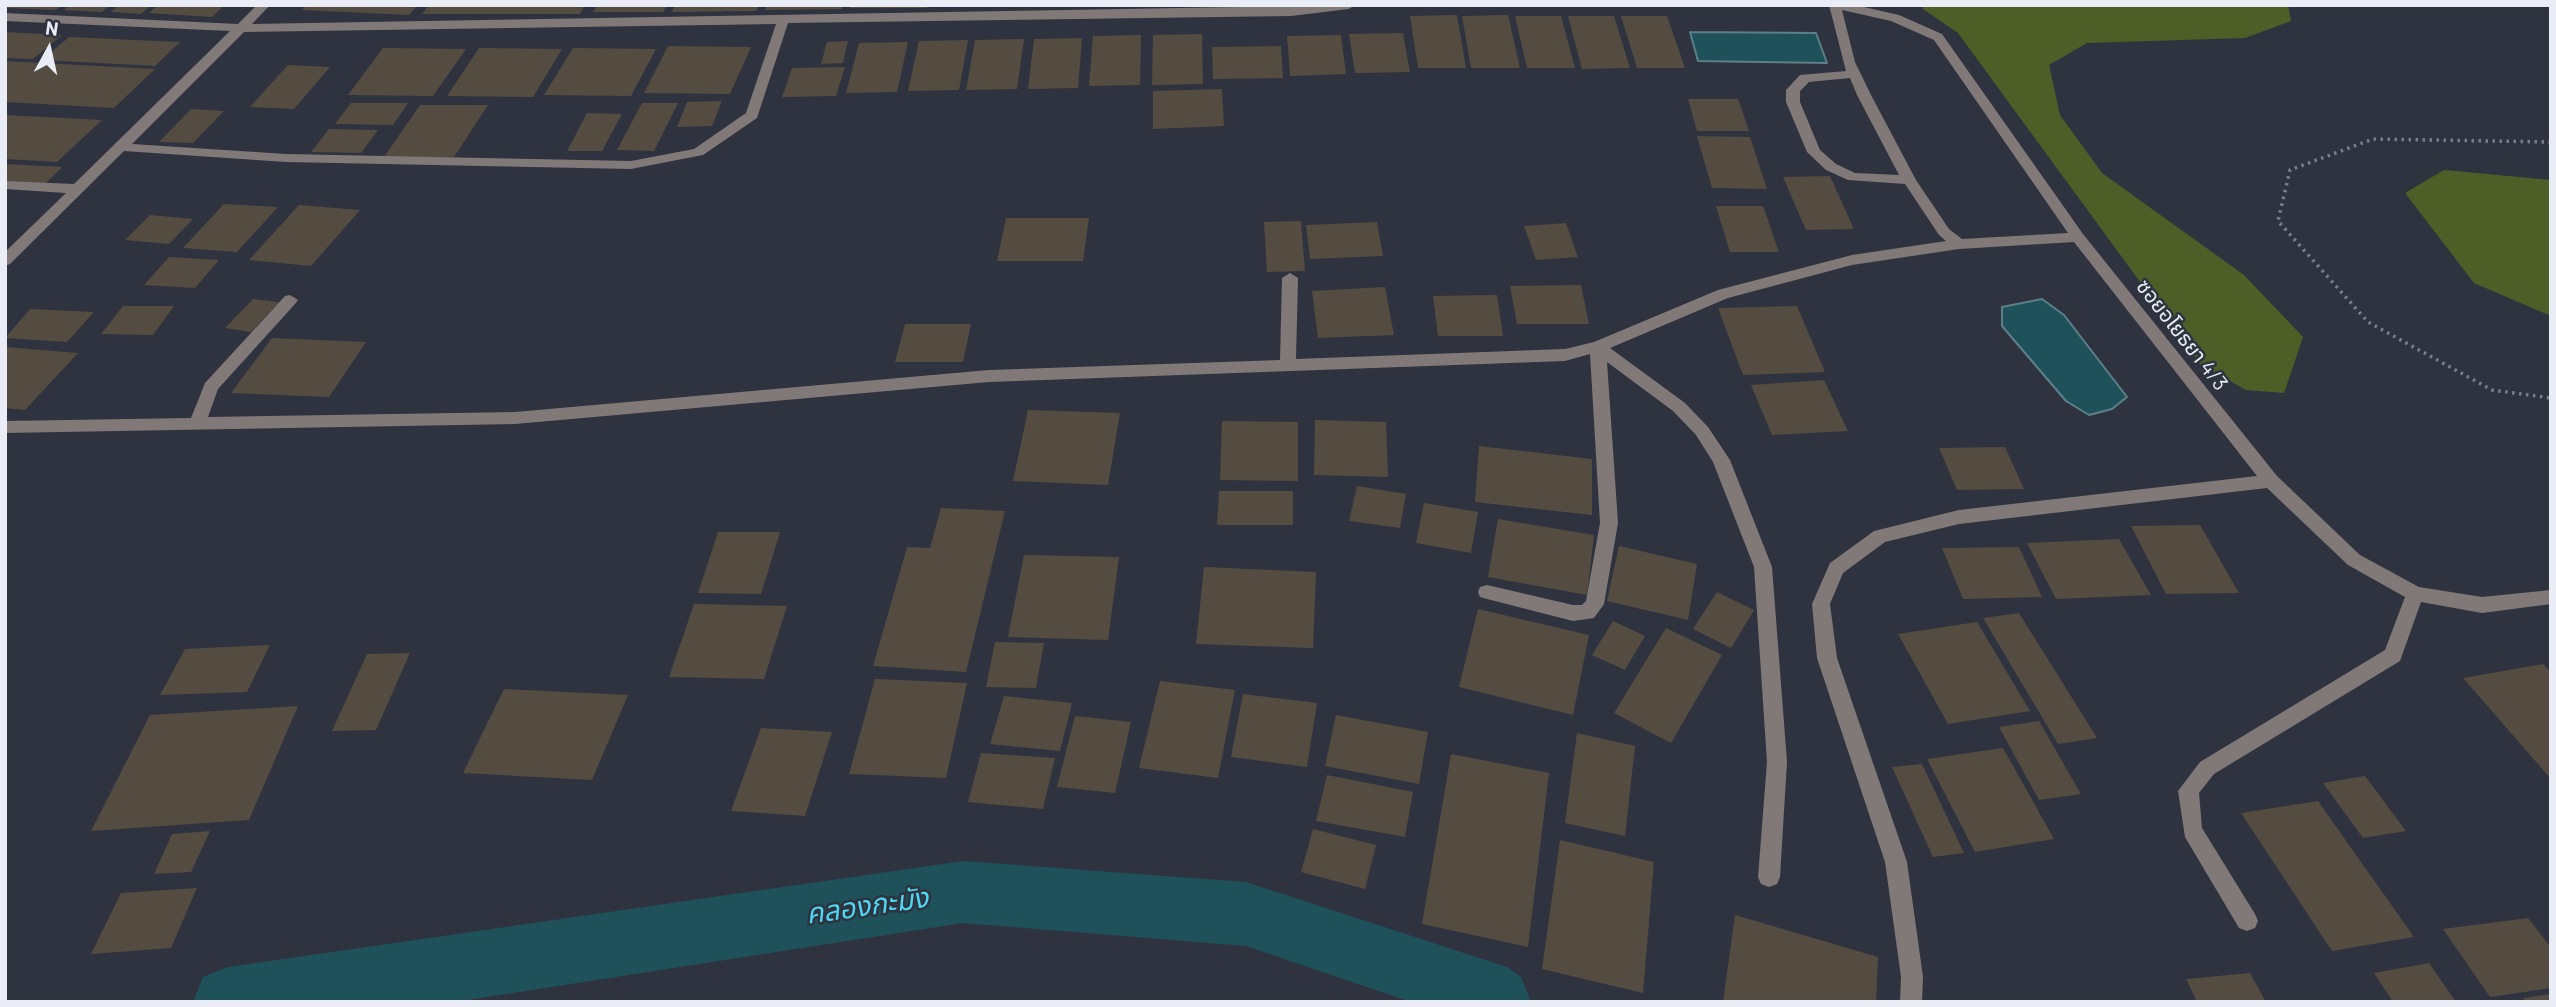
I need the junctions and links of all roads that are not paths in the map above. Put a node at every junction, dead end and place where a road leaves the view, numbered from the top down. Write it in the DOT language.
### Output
graph roads {
  1 [pos="264,5"];
  2 [pos="1349,5"];
  3 [pos="1836,5"];
  4 [pos="5,18"];
  5 [pos="783,21"];
  6 [pos="241,28"];
  7 [pos="1853,74"];
  8 [pos="121,147"];
  9 [pos="1909,180"];
  10 [pos="5,185"];
  11 [pos="77,189"];
  12 [pos="2078,237"];
  13 [pos="1959,244"];
  14 [pos="5,261"];
  15 [pos="1290,278"];
  16 [pos="290,300"];
  17 [pos="1598,347"];
  18 [pos="1288,365"];
  19 [pos="197,424"];
  20 [pos="5,427"];
  21 [pos="2271,481"];
  22 [pos="1488,592"];
  23 [pos="2415,594"];
  24 [pos="2551,597"];
  25 [pos="1769,877"];
  26 [pos="2247,921"];
  27 [pos="1911,1002"];
  1 -- 6 [label="street"];
  2 -- 5 [label="street"];
  3 -- 7 [label="street"];
  3 -- 12 [label="street, ซอยอโยธยา 4/3"];
  4 -- 6 [label="street"];
  5 -- 6 [label="street"];
  5 -- 8 [label="street"];
  6 -- 8 [label="street"];
  7 -- 9 [label="street"];
  7 -- 9 [label="street"];
  8 -- 11 [label="street"];
  9 -- 13 [label="street"];
  10 -- 11 [label="street"];
  11 -- 14 [label="street"];
  12 -- 13 [label="street"];
  12 -- 21 [label="street, ซอยอโยธยา 4/3"];
  13 -- 17 [label="street"];
  15 -- 18 [label="street"];
  16 -- 19 [label="street"];
  17 -- 18 [label="street"];
  17 -- 22 [label="street"];
  17 -- 25 [label="street"];
  18 -- 19 [label="street"];
  19 -- 20 [label="street"];
  21 -- 23 [label="street, ซอยอโยธยา 4/3"];
  21 -- 27 [label="street"];
  23 -- 24 [label="street, ซอยอโยธยา 4/3"];
  23 -- 26 [label="street"];
}
